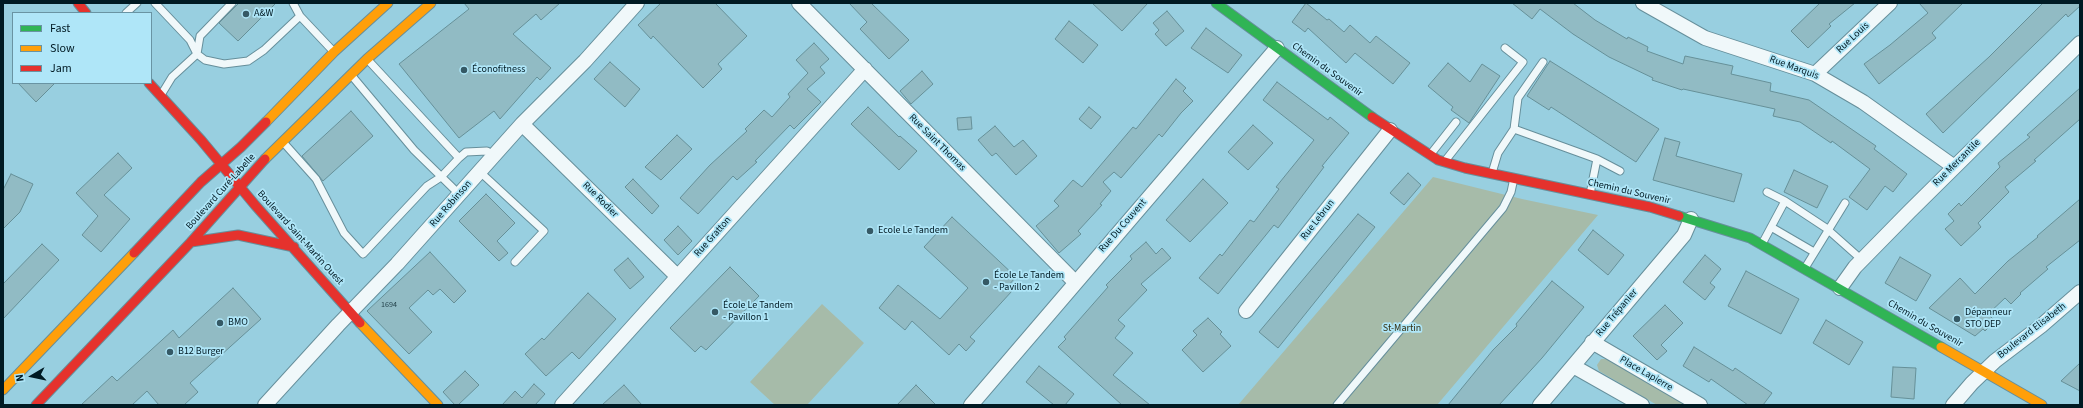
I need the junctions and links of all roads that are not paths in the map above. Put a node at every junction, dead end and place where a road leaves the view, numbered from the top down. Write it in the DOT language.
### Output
graph roads {
  1 [pos="78,3"];
  2 [pos="137,3"];
  3 [pos="155,3"];
  4 [pos="232,3"];
  5 [pos="293,3"];
  6 [pos="388,3"];
  7 [pos="431,3"];
  8 [pos="637,3"];
  9 [pos="799,3"];
  10 [pos="1216,3"];
  11 [pos="1643,3"];
  12 [pos="1890,3"];
  13 [pos="85,12"];
  14 [pos="127,12"];
  15 [pos="300,16"];
  16 [pos="2080,43"];
  17 [pos="1277,48"];
  18 [pos="1505,48"];
  19 [pos="334,52"];
  20 [pos="197,54"];
  21 [pos="366,59"];
  22 [pos="1543,62"];
  23 [pos="865,69"];
  24 [pos="350,74"];
  25 [pos="1815,74"];
  26 [pos="151,84"];
  27 [pos="161,96"];
  28 [pos="1456,122"];
  29 [pos="522,124"];
  30 [pos="1390,130"];
  31 [pos="1514,130"];
  32 [pos="282,141"];
  33 [pos="494,155"];
  34 [pos="1430,156"];
  35 [pos="459,158"];
  36 [pos="1596,159"];
  37 [pos="1444,162"];
  38 [pos="221,164"];
  39 [pos="1953,166"];
  40 [pos="480,171"];
  41 [pos="1620,171"];
  42 [pos="1492,174"];
  43 [pos="441,177"];
  44 [pos="1514,178"];
  45 [pos="240,188"];
  46 [pos="1767,192"];
  47 [pos="459,194"];
  48 [pos="1590,194"];
  49 [pos="1785,201"];
  50 [pos="1845,203"];
  51 [pos="1691,220"];
  52 [pos="1771,227"];
  53 [pos="1828,229"];
  54 [pos="191,242"];
  55 [pos="1762,244"];
  56 [pos="294,247"];
  57 [pos="1814,252"];
  58 [pos="1862,260"];
  59 [pos="515,262"];
  60 [pos="1805,268"];
  61 [pos="678,276"];
  62 [pos="1075,282"];
  63 [pos="1840,288"];
  64 [pos="2080,292"];
  65 [pos="1246,311"];
  66 [pos="351,312"];
  67 [pos="1592,342"];
  68 [pos="1573,366"];
  69 [pos="1984,371"];
  70 [pos="3,390"];
  71 [pos="36,405"];
  72 [pos="265,405"];
  73 [pos="438,405"];
  74 [pos="562,405"];
  75 [pos="971,405"];
  76 [pos="1337,405"];
  77 [pos="1540,405"];
  78 [pos="1642,405"];
  79 [pos="1700,405"];
  80 [pos="1953,405"];
  81 [pos="2042,405"];
  1 -- 13 [label="main road"];
  2 -- 14 [label="lane"];
  3 -- 20 [label="lane"];
  4 -- 20 [label="lane"];
  5 -- 15 [label="lane"];
  6 -- 19 [label="main road, Boulevard Curé-Labelle"];
  7 -- 21 [label="main road, Boulevard Curé-Labelle"];
  8 -- 29 [label="street, Rue Robinson"];
  9 -- 23 [label="street, Rue Saint Thomas"];
  10 -- 17 [label="main road, Chemin du Souvenir"];
  11 -- 25 [label="street, Rue Marquis"];
  12 -- 25 [label="street, Rue Louis"];
  15 -- 19 [label="lane"];
  15 -- 20 [label="lane"];
  16 -- 39 [label="street, Rue Mercantile"];
  17 -- 30 [label="main road, Chemin du Souvenir"];
  17 -- 62 [label="street, Rue Du Couvent"];
  18 -- 37 [label="lane"];
  19 -- 38 [label="main road, Boulevard Curé-Labelle"];
  20 -- 27 [label="lane"];
  21 -- 24 [label="main road, Boulevard Curé-Labelle"];
  21 -- 35 [label="lane"];
  22 -- 31 [label="lane"];
  23 -- 61 [label="street, Rue Gratton"];
  23 -- 62 [label="street, Rue Saint Thomas"];
  24 -- 32 [label="main road, Boulevard Curé-Labelle"];
  24 -- 43 [label="lane"];
  25 -- 39 [label="street, Rue Marquis"];
  26 -- 27 [label="main road, Boulevard Saint-Martin Ouest"];
  27 -- 38 [label="main road, Boulevard Saint-Martin Ouest"];
  28 -- 34 [label="lane"];
  29 -- 33 [label="street, Rue Robinson"];
  29 -- 61 [label="street, Rue Rodier"];
  30 -- 34 [label="main road, Chemin du Souvenir"];
  30 -- 65 [label="street, Rue Lebrun"];
  31 -- 36 [label="lane"];
  31 -- 42 [label="lane"];
  32 -- 43 [label="lane"];
  32 -- 45 [label="main road, Boulevard Curé-Labelle"];
  33 -- 35 [label="lane"];
  33 -- 40 [label="street, Rue Robinson"];
  34 -- 37 [label="main road, Chemin du Souvenir"];
  35 -- 43 [label="lane"];
  36 -- 41 [label="lane"];
  36 -- 48 [label="lane"];
  37 -- 42 [label="main road, Chemin du Souvenir"];
  38 -- 45 [label="main road, Boulevard Saint-Martin Ouest"];
  38 -- 70 [label="main road, Boulevard Curé-Labelle"];
  39 -- 58 [label="street, Rue Mercantile"];
  40 -- 47 [label="street, Rue Robinson"];
  40 -- 59 [label="lane"];
  42 -- 44 [label="main road, Chemin du Souvenir"];
  43 -- 47 [label="lane"];
  44 -- 48 [label="main road, Chemin du Souvenir"];
  44 -- 76 [label="lane"];
  45 -- 54 [label="main road, Boulevard Curé-Labelle"];
  45 -- 56 [label="main road, Boulevard Saint-Martin Ouest"];
  46 -- 49 [label="lane"];
  47 -- 66 [label="street, Rue Robinson"];
  48 -- 51 [label="main road, Chemin du Souvenir"];
  49 -- 52 [label="lane"];
  49 -- 53 [label="lane"];
  50 -- 53 [label="lane"];
  51 -- 55 [label="main road, Chemin du Souvenir"];
  51 -- 67 [label="street, Rue Trépanier"];
  52 -- 55 [label="lane"];
  52 -- 57 [label="lane"];
  53 -- 57 [label="lane"];
  53 -- 58 [label="lane"];
  54 -- 56 [label="main road"];
  54 -- 71 [label="main road, Boulevard Curé-Labelle"];
  55 -- 60 [label="main road, Chemin du Souvenir"];
  56 -- 66 [label="main road, Boulevard Saint-Martin Ouest"];
  57 -- 60 [label="lane"];
  58 -- 63 [label="street, Rue Mercantile"];
  60 -- 63 [label="main road, Chemin du Souvenir"];
  61 -- 74 [label="street, Rue Gratton"];
  62 -- 75 [label="street, Rue Du Couvent"];
  63 -- 69 [label="main road, Chemin du Souvenir"];
  64 -- 69 [label="street, Boulevard Elisabeth"];
  66 -- 72 [label="street, Rue Robinson"];
  66 -- 73 [label="main road, Boulevard Saint-Martin Ouest"];
  67 -- 68 [label="street, Rue Trépanier"];
  67 -- 79 [label="street, Place Lapierre"];
  68 -- 77 [label="street, Rue Trépanier"];
  68 -- 78 [label="street"];
  69 -- 80 [label="street, Boulevard Elisabeth"];
  69 -- 81 [label="main road, Chemin du Souvenir"];
}
